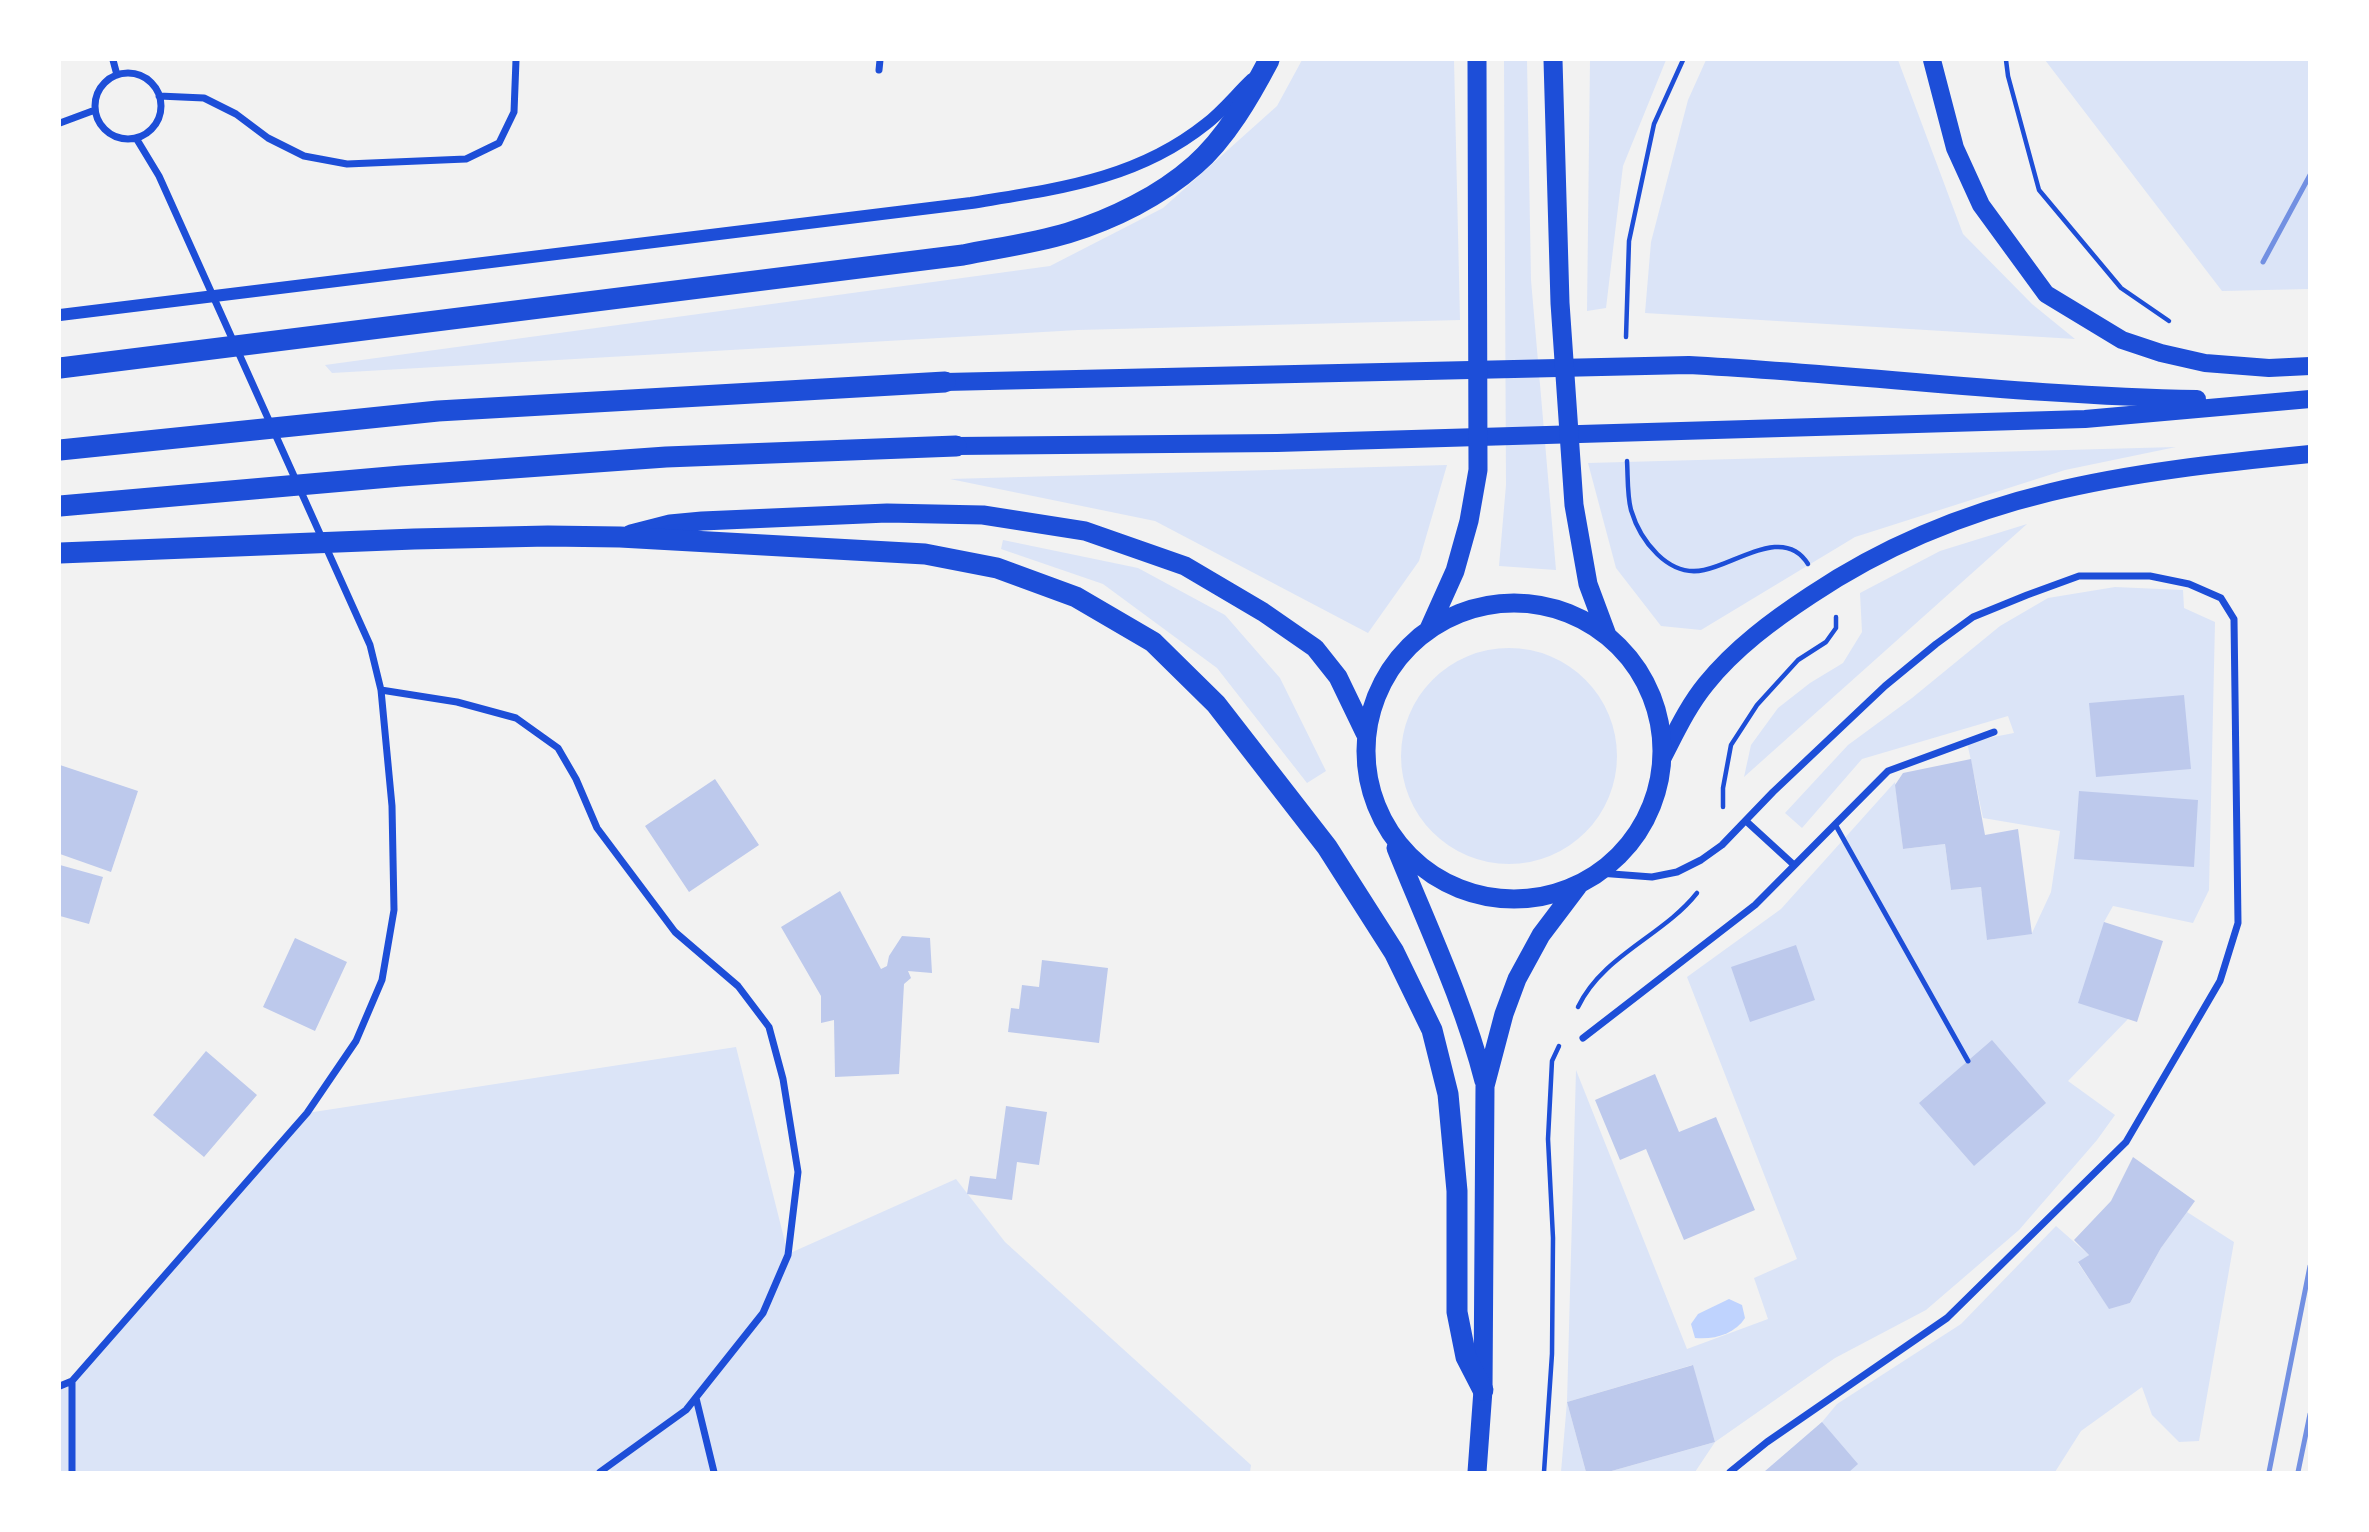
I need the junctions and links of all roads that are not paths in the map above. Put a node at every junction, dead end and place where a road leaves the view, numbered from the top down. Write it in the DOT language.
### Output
graph roads {
  1 [pos="113,60"];
  2 [pos="516,60"];
  3 [pos="880,60"];
  4 [pos="1477,60"];
  5 [pos="1553,60"];
  6 [pos="1932,60"];
  7 [pos="1267,63"];
  8 [pos="879,70"];
  9 [pos="117,75"];
  10 [pos="159,96"];
  11 [pos="95,110"];
  12 [pos="60,123"];
  13 [pos="136,138"];
  14 [pos="60,314"];
  15 [pos="2309,366"];
  16 [pos="60,368"];
  17 [pos="945,382"];
  18 [pos="2309,399"];
  19 [pos="2281,401"];
  20 [pos="956,446"];
  21 [pos="60,450"];
  22 [pos="2309,454"];
  23 [pos="60,506"];
  24 [pos="620,537"];
  25 [pos="60,553"];
  26 [pos="1429,629"];
  27 [pos="1607,635"];
  28 [pos="381,690"];
  29 [pos="1365,733"];
  30 [pos="1994,733"];
  31 [pos="1663,757"];
  32 [pos="1746,821"];
  33 [pos="1835,824"];
  34 [pos="1392,837"];
  35 [pos="1794,865"];
  36 [pos="1599,873"];
  37 [pos="1579,885"];
  38 [pos="1583,1038"];
  39 [pos="1968,1061"];
  40 [pos="1485,1086"];
  41 [pos="72,1381"];
  42 [pos="60,1386"];
  43 [pos="1483,1390"];
  44 [pos="696,1398"];
  45 [pos="72,1472"];
  46 [pos="600,1472"];
  47 [pos="713,1472"];
  48 [pos="1477,1472"];
  49 [pos="1730,1472"];
  1 -- 9 [label="street"];
  2 -- 10 [label="street"];
  3 -- 8 [label="street"];
  4 -- 26 [label="highway"];
  5 -- 27 [label="highway"];
  6 -- 15 [label="main road"];
  7 -- 14 [label="street"];
  7 -- 16 [label="highway"];
  9 -- 10 [label="street"];
  9 -- 11 [label="street"];
  10 -- 13 [label="street"];
  11 -- 12 [label="street"];
  11 -- 13 [label="street"];
  13 -- 28 [label="street"];
  17 -- 19 [label="main road"];
  17 -- 21 [label="highway"];
  18 -- 19 [label="main road"];
  19 -- 20 [label="main road"];
  20 -- 23 [label="highway"];
  22 -- 31 [label="main road"];
  24 -- 25 [label="highway"];
  24 -- 29 [label="highway"];
  24 -- 43 [label="highway"];
  26 -- 27 [label="highway"];
  26 -- 29 [label="highway"];
  27 -- 31 [label="highway"];
  28 -- 41 [label="street"];
  28 -- 44 [label="street"];
  29 -- 34 [label="highway"];
  30 -- 33 [label="street"];
  31 -- 36 [label="highway"];
  32 -- 35 [label="street"];
  32 -- 36 [label="street"];
  32 -- 49 [label="street"];
  33 -- 35 [label="street"];
  33 -- 39 [label="lane"];
  34 -- 37 [label="highway"];
  34 -- 40 [label="highway"];
  35 -- 38 [label="street"];
  36 -- 37 [label="highway"];
  37 -- 40 [label="highway"];
  40 -- 43 [label="highway"];
  41 -- 42 [label="street"];
  41 -- 45 [label="street"];
  43 -- 48 [label="highway"];
  44 -- 46 [label="street"];
  44 -- 47 [label="street"];
}
